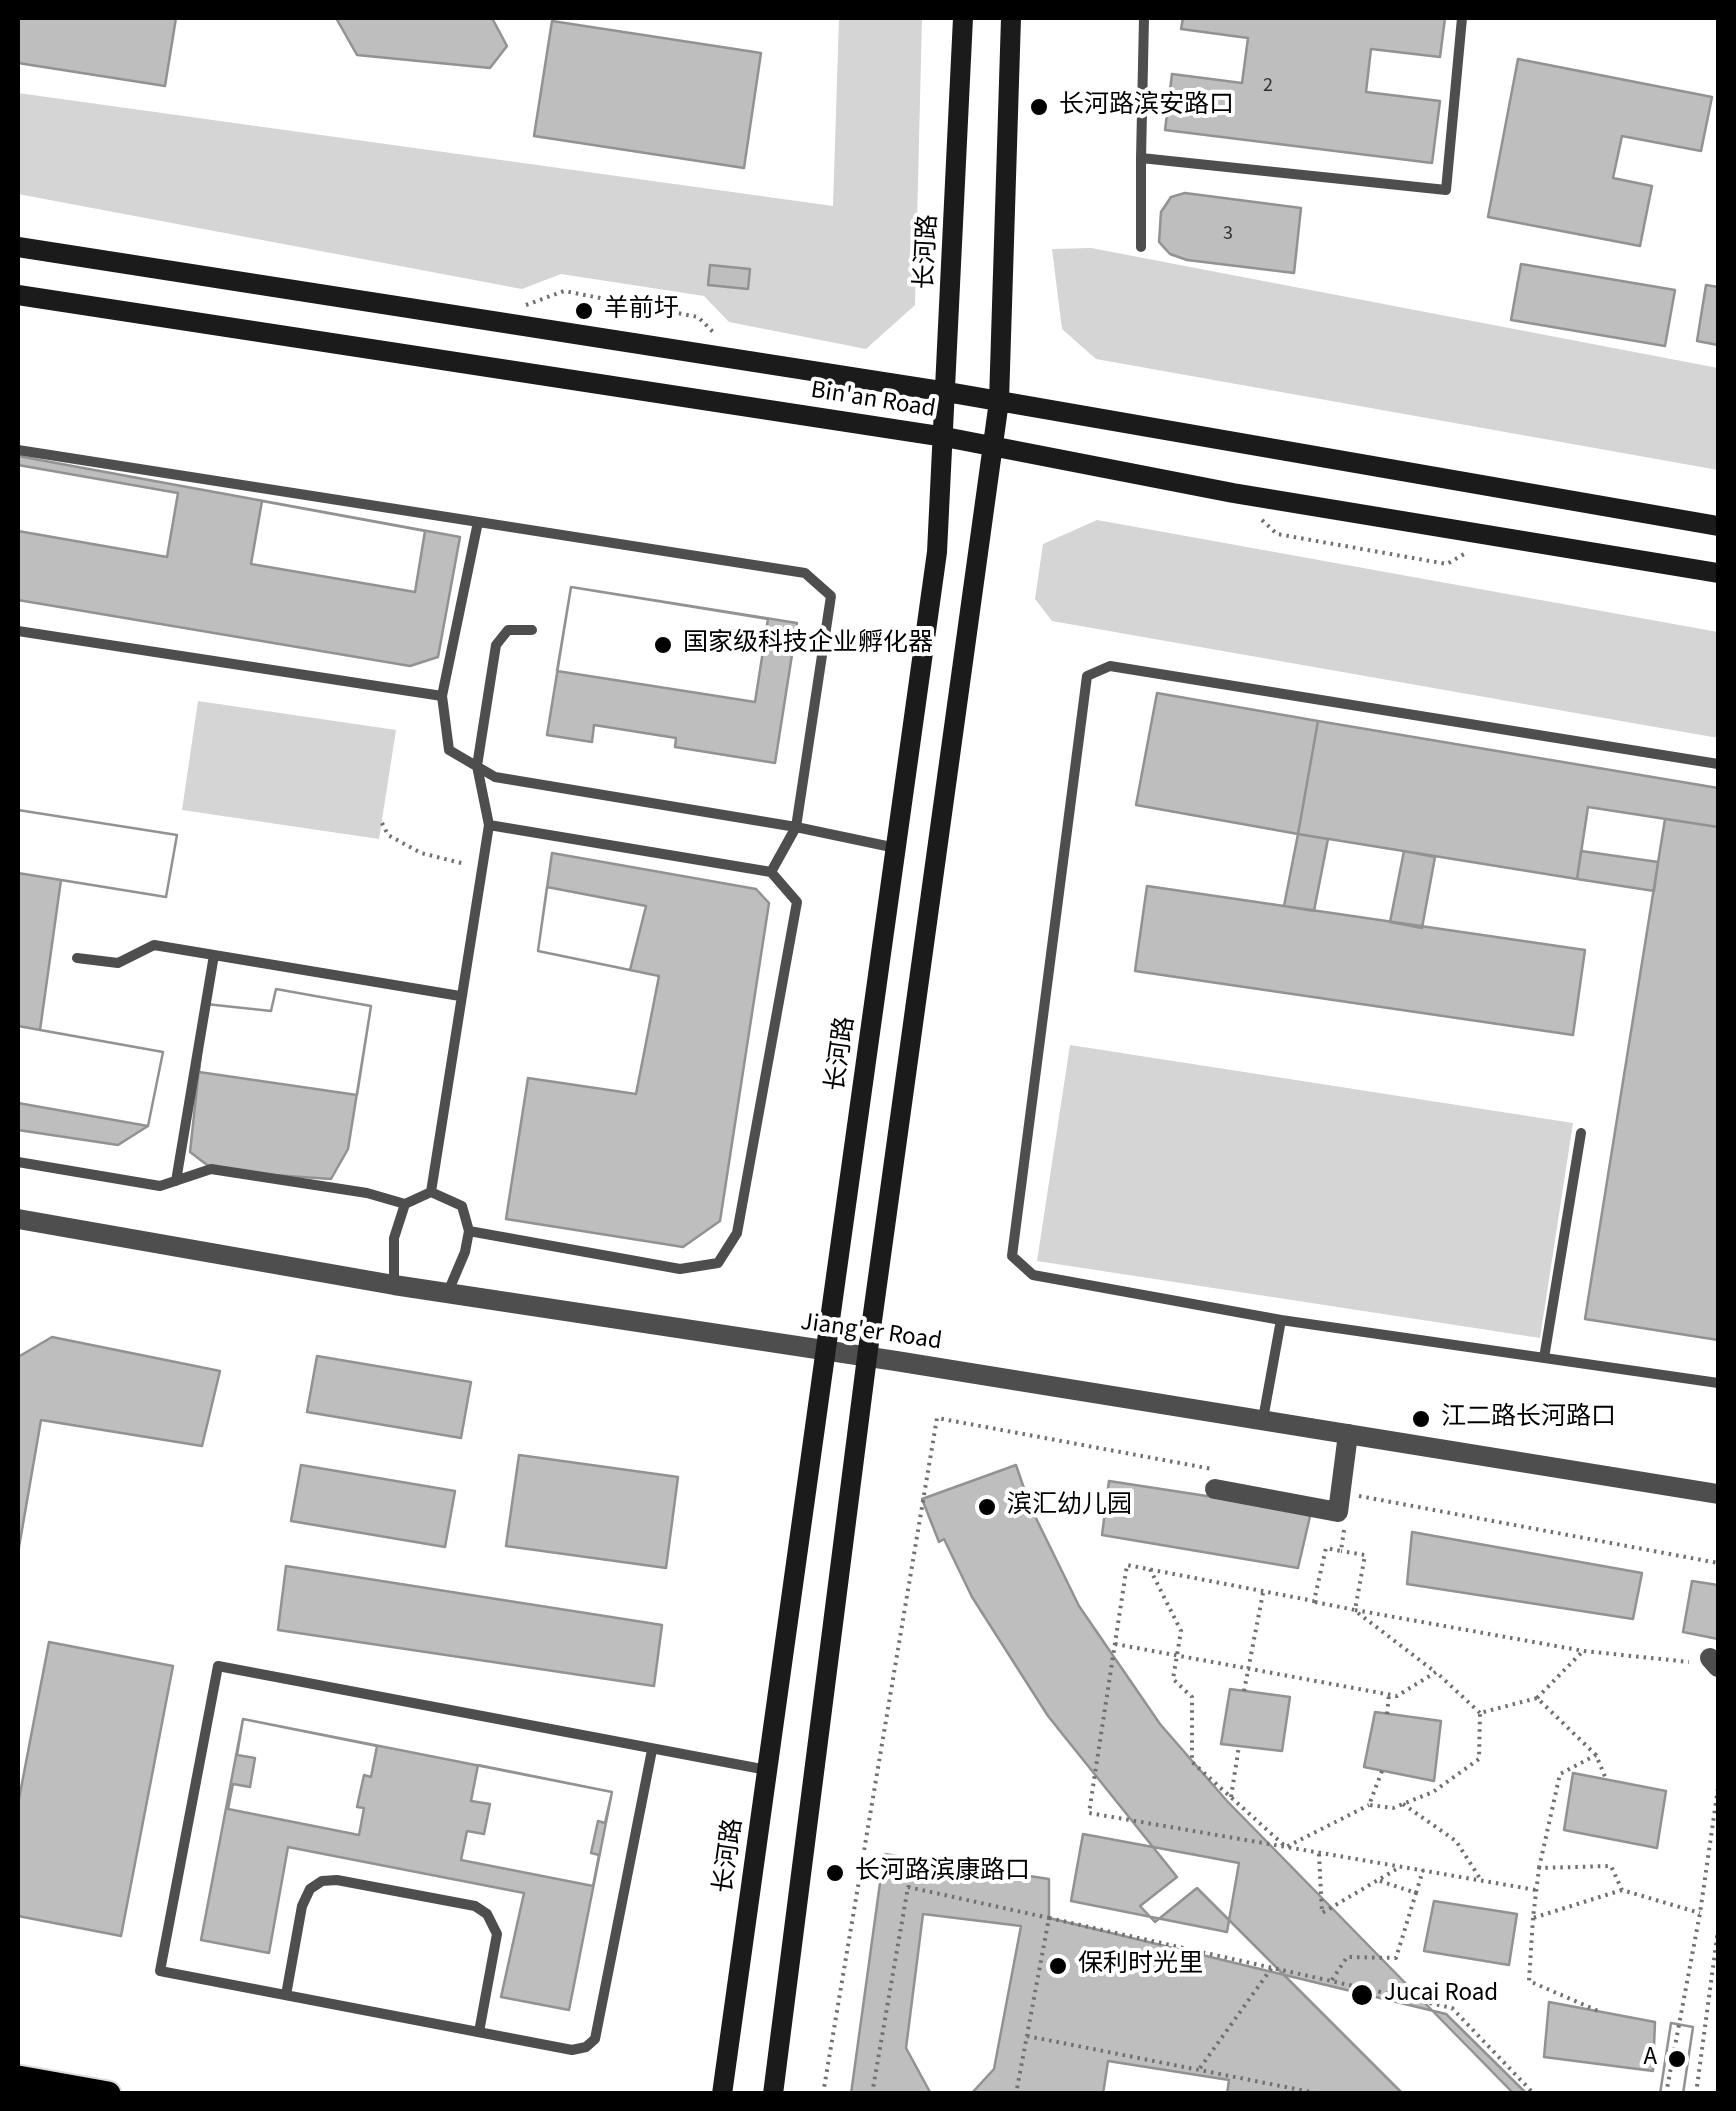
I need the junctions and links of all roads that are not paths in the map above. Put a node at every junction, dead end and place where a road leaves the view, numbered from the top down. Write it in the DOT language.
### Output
graph roads {
  1 [pos="963,18"];
  2 [pos="1011,18"];
  3 [pos="1144,18"];
  4 [pos="1462,18"];
  5 [pos="1141,158"];
  6 [pos="18,247"];
  7 [pos="1142,247"];
  8 [pos="18,295"];
  9 [pos="946,392"];
  10 [pos="999,401"];
  11 [pos="944,437"];
  12 [pos="994,446"];
  13 [pos="18,450"];
  14 [pos="478,522"];
  15 [pos="1718,526"];
  16 [pos="1718,574"];
  17 [pos="18,630"];
  18 [pos="532,630"];
  19 [pos="442,696"];
  20 [pos="1718,764"];
  21 [pos="477,766"];
  22 [pos="489,825"];
  23 [pos="796,828"];
  24 [pos="896,848"];
  25 [pos="771,872"];
  26 [pos="214,955"];
  27 [pos="77,958"];
  28 [pos="460,996"];
  29 [pos="1581,1132"];
  30 [pos="18,1162"];
  31 [pos="176,1181"];
  32 [pos="431,1192"];
  33 [pos="404,1204"];
  34 [pos="18,1219"];
  35 [pos="469,1231"];
  36 [pos="394,1284"];
  37 [pos="448,1292"];
  38 [pos="1280,1320"];
  39 [pos="825,1352"];
  40 [pos="867,1357"];
  41 [pos="1544,1358"];
  42 [pos="1718,1383"];
  43 [pos="1263,1420"];
  44 [pos="1348,1434"];
  45 [pos="1213,1479"];
  46 [pos="1718,1494"];
  47 [pos="652,1750"];
  48 [pos="767,1770"];
  49 [pos="286,1996"];
  50 [pos="480,2032"];
  51 [pos="18,2078"];
  52 [pos="108,2094"];
  53 [pos="722,2094"];
  54 [pos="773,2094"];
  1 -- 9 [label="main road, 长河路"];
  2 -- 10 [label="main road"];
  3 -- 5 [label="lane"];
  4 -- 5 [label="lane"];
  5 -- 7 [label="lane"];
  6 -- 9 [label="main road, Bin'an Road"];
  8 -- 11 [label="main road, Bin'an Road"];
  9 -- 10 [label="main road, Bin'an Road"];
  9 -- 11 [label="main road, 长河路"];
  10 -- 12 [label="main road"];
  10 -- 15 [label="main road, Bin'an Road"];
  11 -- 12 [label="main road, Bin'an Road"];
  11 -- 24 [label="main road, 长河路"];
  12 -- 16 [label="main road, Bin'an Road"];
  12 -- 40 [label="main road"];
  13 -- 14 [label="lane"];
  14 -- 19 [label="lane"];
  14 -- 23 [label="lane"];
  17 -- 19 [label="lane"];
  18 -- 21 [label="lane"];
  19 -- 21 [label="lane"];
  20 -- 38 [label="lane"];
  21 -- 22 [label="lane"];
  21 -- 23 [label="lane"];
  22 -- 25 [label="lane"];
  22 -- 28 [label="lane"];
  23 -- 24 [label="lane"];
  23 -- 25 [label="lane"];
  24 -- 39 [label="main road, 长河路"];
  25 -- 35 [label="lane"];
  26 -- 27 [label="lane"];
  26 -- 28 [label="lane"];
  26 -- 31 [label="lane"];
  28 -- 32 [label="lane"];
  29 -- 41 [label="lane"];
  30 -- 31 [label="lane"];
  31 -- 33 [label="lane"];
  32 -- 33 [label="lane"];
  32 -- 35 [label="lane"];
  33 -- 36 [label="lane"];
  34 -- 36 [label="street, Jiang'er Road"];
  35 -- 37 [label="lane"];
  36 -- 37 [label="street, Jiang'er Road"];
  37 -- 39 [label="street, Jiang'er Road"];
  38 -- 41 [label="lane"];
  38 -- 43 [label="lane"];
  39 -- 40 [label="street, Jiang'er Road"];
  39 -- 48 [label="main road, 长河路"];
  40 -- 43 [label="street, Jiang'er Road"];
  40 -- 54 [label="main road"];
  41 -- 42 [label="lane"];
  43 -- 44 [label="street, Jiang'er Road"];
  44 -- 45 [label="street"];
  44 -- 46 [label="street, Jiang'er Road"];
  47 -- 48 [label="lane"];
  47 -- 49 [label="lane"];
  47 -- 50 [label="lane"];
  48 -- 53 [label="main road, 长河路"];
  49 -- 50 [label="lane"];
  49 -- 50 [label="lane"];
  51 -- 52 [label="main road"];
}
